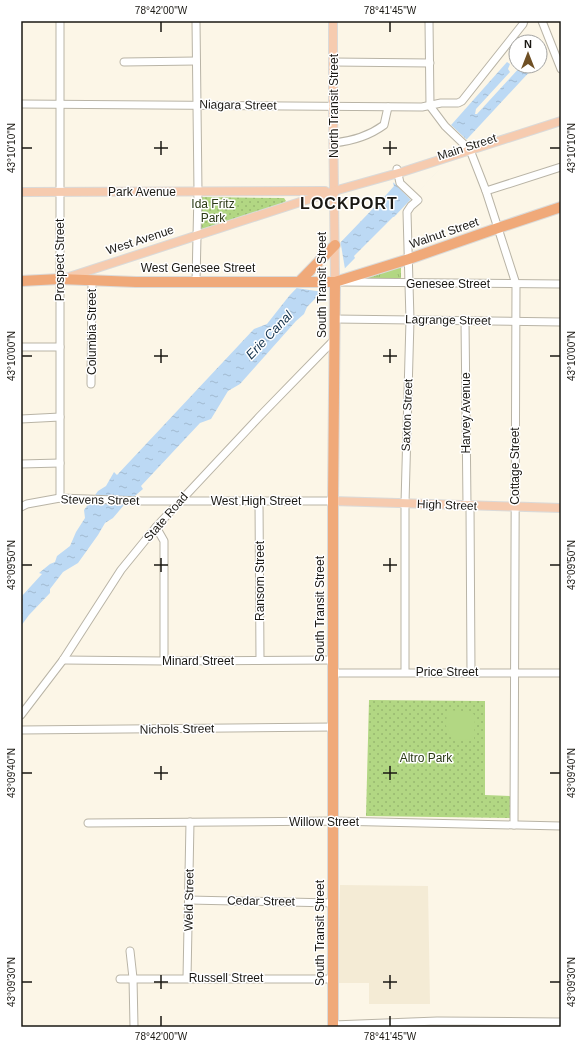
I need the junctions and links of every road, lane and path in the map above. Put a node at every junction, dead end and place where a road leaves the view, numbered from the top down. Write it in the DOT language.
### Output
graph roads {
  1 [pos="60,21"];
  2 [pos="196,21"];
  3 [pos="333,21"];
  4 [pos="429,21"];
  5 [pos="524,21"];
  6 [pos="542,21"];
  7 [pos="196,61"];
  8 [pos="124,62"];
  9 [pos="333,62"];
  10 [pos="430,63"];
  11 [pos="561,69"];
  12 [pos="21,104"];
  13 [pos="59,104"];
  14 [pos="197,105"];
  15 [pos="430,106"];
  16 [pos="333,107"];
  17 [pos="388,107"];
  18 [pos="561,116"];
  19 [pos="561,121"];
  20 [pos="334,143"];
  21 [pos="463,149"];
  22 [pos="561,167"];
  23 [pos="400,171"];
  24 [pos="334,191"];
  25 [pos="486,191"];
  26 [pos="21,192"];
  27 [pos="198,192"];
  28 [pos="60,193"];
  29 [pos="561,207"];
  30 [pos="498,228"];
  31 [pos="197,235"];
  32 [pos="335,242"];
  33 [pos="409,259"];
  34 [pos="60,279"];
  35 [pos="21,281"];
  36 [pos="92,281"];
  37 [pos="297,281"];
  38 [pos="334,281"];
  39 [pos="196,282"];
  40 [pos="409,284"];
  41 [pos="516,284"];
  42 [pos="561,284"];
  43 [pos="335,319"];
  44 [pos="410,320"];
  45 [pos="465,321"];
  46 [pos="515,321"];
  47 [pos="561,322"];
  48 [pos="335,339"];
  49 [pos="21,347"];
  50 [pos="60,347"];
  51 [pos="91,384"];
  52 [pos="60,417"];
  53 [pos="21,419"];
  54 [pos="60,462"];
  55 [pos="21,464"];
  56 [pos="60,498"];
  57 [pos="180,501"];
  58 [pos="260,501"];
  59 [pos="333,501"];
  60 [pos="405,503"];
  61 [pos="468,506"];
  62 [pos="21,507"];
  63 [pos="516,507"];
  64 [pos="561,508"];
  65 [pos="156,527"];
  66 [pos="63,660"];
  67 [pos="260,660"];
  68 [pos="334,660"];
  69 [pos="164,661"];
  70 [pos="405,672"];
  71 [pos="471,672"];
  72 [pos="515,672"];
  73 [pos="334,673"];
  74 [pos="561,673"];
  75 [pos="21,715"];
  76 [pos="334,727"];
  77 [pos="21,730"];
  78 [pos="333,821"];
  79 [pos="190,822"];
  80 [pos="88,823"];
  81 [pos="514,825"];
  82 [pos="561,826"];
  83 [pos="189,900"];
  84 [pos="333,903"];
  85 [pos="130,951"];
  86 [pos="120,978"];
  87 [pos="133,978"];
  88 [pos="188,978"];
  89 [pos="333,979"];
  90 [pos="561,1022"];
  91 [pos="437,1024"];
  92 [pos="134,1026"];
  93 [pos="333,1026"];
  1 -- 13 [label="street, Prospect Street"];
  2 -- 7 [label="street"];
  3 -- 9 [label="main road, North Transit Street"];
  4 -- 10 [label="street"];
  5 -- 15 [label="street, Niagara Street"];
  6 -- 11 [label="street"];
  7 -- 8 [label="street"];
  7 -- 14 [label="street"];
  9 -- 10 [label="street"];
  9 -- 16 [label="main road, North Transit Street"];
  10 -- 15 [label="street"];
  12 -- 13 [label="street, Niagara Street"];
  13 -- 14 [label="street, Niagara Street"];
  13 -- 28 [label="street, Prospect Street"];
  14 -- 16 [label="street, Niagara Street"];
  14 -- 27 [label="street"];
  15 -- 17 [label="street, Niagara Street"];
  15 -- 21 [label="street, Cottage Street"];
  16 -- 17 [label="street, Niagara Street"];
  16 -- 20 [label="main road, North Transit Street"];
  17 -- 20 [label="street"];
  18 -- 21 [label="main road, Main Street"];
  19 -- 21 [label="main road, Main Street"];
  20 -- 24 [label="main road, North Transit Street"];
  21 -- 23 [label="main road, Main Street"];
  21 -- 25 [label="street, Cottage Street"];
  22 -- 25 [label="street"];
  23 -- 24 [label="main road, Main Street"];
  23 -- 33 [label="street, Saxton Street"];
  24 -- 27 [label="main road, Park Avenue"];
  24 -- 31 [label="main road, West Avenue"];
  24 -- 32 [label="main road, South Transit Street"];
  25 -- 30 [label="street, Cottage Street"];
  26 -- 28 [label="main road, Park Avenue"];
  27 -- 28 [label="main road, Park Avenue"];
  27 -- 31 [label="street"];
  28 -- 34 [label="street, Prospect Street"];
  29 -- 30 [label="highway, Walnut Street"];
  30 -- 33 [label="highway, Walnut Street"];
  30 -- 41 [label="street, Cottage Street"];
  31 -- 34 [label="main road, West Avenue"];
  31 -- 39 [label="street"];
  32 -- 37 [label="highway"];
  32 -- 38 [label="main road, South Transit Street"];
  33 -- 38 [label="highway, Walnut Street"];
  33 -- 40 [label="street, Saxton Street"];
  34 -- 35 [label="highway, West Avenue"];
  34 -- 36 [label="highway, West Genesee Street"];
  34 -- 50 [label="street, Prospect Street"];
  36 -- 39 [label="highway, West Genesee Street"];
  36 -- 51 [label="street, Columbia Street"];
  37 -- 38 [label="highway, West Genesee Street"];
  37 -- 39 [label="highway, West Genesee Street"];
  38 -- 40 [label="street, Genesee Street"];
  38 -- 43 [label="highway, South Transit Street"];
  40 -- 41 [label="street, Genesee Street"];
  40 -- 44 [label="street, Saxton Street"];
  41 -- 42 [label="street, Genesee Street"];
  41 -- 46 [label="street, Cottage Street"];
  43 -- 44 [label="street, Lagrange Street"];
  43 -- 48 [label="highway, South Transit Street"];
  44 -- 45 [label="street, Lagrange Street"];
  44 -- 60 [label="street, Saxton Street"];
  45 -- 46 [label="street, Lagrange Street"];
  45 -- 61 [label="street, Harvey Avenue"];
  46 -- 47 [label="street, Lagrange Street"];
  46 -- 63 [label="street, Cottage Street"];
  48 -- 57 [label="street, State Road"];
  48 -- 59 [label="highway, South Transit Street"];
  49 -- 50 [label="street"];
  50 -- 52 [label="street, Prospect Street"];
  52 -- 53 [label="street"];
  52 -- 54 [label="street, Prospect Street"];
  54 -- 55 [label="street"];
  54 -- 56 [label="street, Prospect Street"];
  56 -- 57 [label="street, Stevens Street"];
  56 -- 62 [label="street, Stevens Street"];
  57 -- 58 [label="street, West High Street"];
  57 -- 65 [label="street, State Road"];
  58 -- 59 [label="street, West High Street"];
  58 -- 67 [label="street, Ransom Street"];
  59 -- 60 [label="main road, High Street"];
  59 -- 68 [label="highway, South Transit Street"];
  60 -- 61 [label="main road, High Street"];
  60 -- 70 [label="street, Saxton Street"];
  61 -- 63 [label="main road, High Street"];
  61 -- 71 [label="street, Harvey Avenue"];
  63 -- 64 [label="main road, High Street"];
  63 -- 72 [label="street, Cottage Street"];
  65 -- 66 [label="street, State Road"];
  65 -- 69 [label="street"];
  66 -- 69 [label="street, Minard Street"];
  66 -- 75 [label="street, State Road"];
  67 -- 68 [label="street, Minard Street"];
  67 -- 69 [label="street, Minard Street"];
  68 -- 73 [label="highway, South Transit Street"];
  70 -- 71 [label="street, Price Street"];
  70 -- 73 [label="street, Price Street"];
  71 -- 72 [label="street, Price Street"];
  72 -- 74 [label="street, Price Street"];
  72 -- 81 [label="street, Cottage Street"];
  73 -- 76 [label="highway, South Transit Street"];
  76 -- 77 [label="street, Nichols Street"];
  76 -- 78 [label="highway, South Transit Street"];
  78 -- 79 [label="street, Willow Street"];
  78 -- 81 [label="street, Willow Street"];
  78 -- 84 [label="highway, South Transit Street"];
  79 -- 80 [label="street, Willow Street"];
  79 -- 83 [label="street, Weld Street"];
  81 -- 82 [label="street, Willow Street"];
  83 -- 84 [label="street, Cedar Street"];
  83 -- 88 [label="street, Weld Street"];
  84 -- 89 [label="highway, South Transit Street"];
  85 -- 87 [label="street"];
  86 -- 87 [label="street, Russell Street"];
  87 -- 88 [label="street, Russell Street"];
  87 -- 92 [label="street"];
  88 -- 89 [label="street, Russell Street"];
  89 -- 93 [label="highway, South Transit Street"];
  90 -- 91 [label="street"];
  91 -- 93 [label="street"];
}
